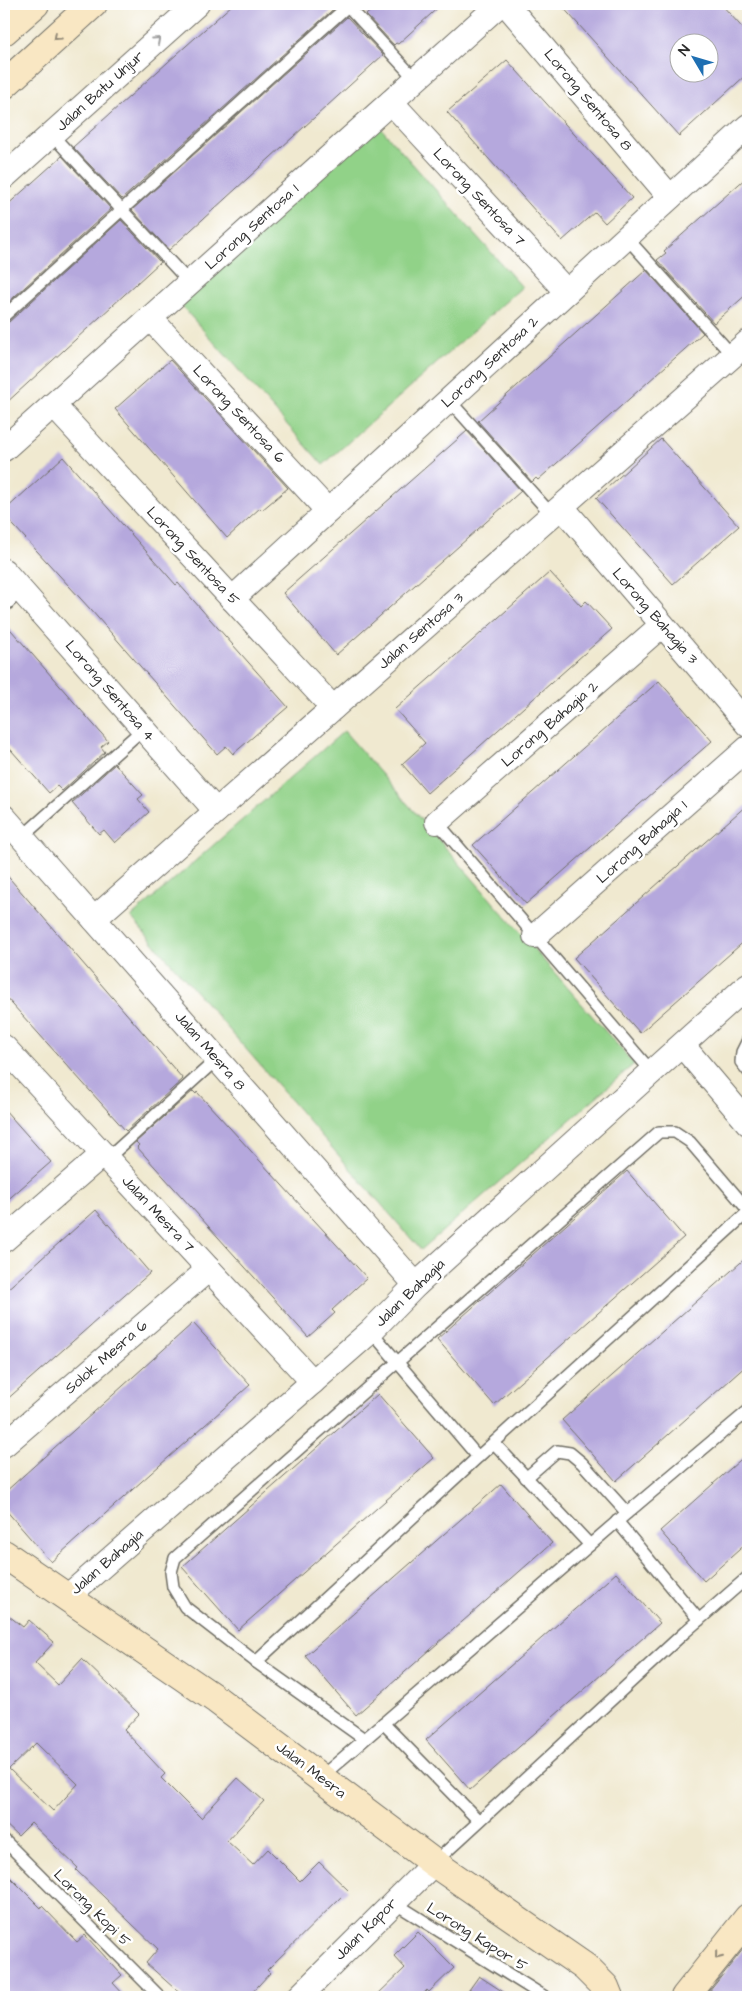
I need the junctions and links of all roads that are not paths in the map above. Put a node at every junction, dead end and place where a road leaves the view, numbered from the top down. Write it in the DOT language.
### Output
graph roads {
  1 [pos="93,4"];
  2 [pos="197,4"];
  3 [pos="348,4"];
  4 [pos="500,4"];
  5 [pos="506,4"];
  6 [pos="27,6"];
  7 [pos="4,31"];
  8 [pos="416,80"];
  9 [pos="4,85"];
  10 [pos="391,102"];
  11 [pos="748,126"];
  12 [pos="52,135"];
  13 [pos="4,177"];
  14 [pos="670,197"];
  15 [pos="122,208"];
  16 [pos="626,237"];
  17 [pos="190,283"];
  18 [pos="567,292"];
  19 [pos="4,316"];
  20 [pos="150,318"];
  21 [pos="743,350"];
  22 [pos="449,400"];
  23 [pos="53,405"];
  24 [pos="4,449"];
  25 [pos="328,511"];
  26 [pos="557,511"];
  27 [pos="4,571"];
  28 [pos="21,590"];
  29 [pos="232,599"];
  30 [pos="4,607"];
  31 [pos="662,625"];
  32 [pos="333,708"];
  33 [pos="748,725"];
  34 [pos="143,729"];
  35 [pos="748,748"];
  36 [pos="216,811"];
  37 [pos="437,822"];
  38 [pos="12,832"];
  39 [pos="94,919"];
  40 [pos="535,936"];
  41 [pos="748,985"];
  42 [pos="748,1040"];
  43 [pos="683,1046"];
  44 [pos="4,1047"];
  45 [pos="217,1059"];
  46 [pos="748,1071"];
  47 [pos="652,1072"];
  48 [pos="748,1123"];
  49 [pos="105,1157"];
  50 [pos="748,1211"];
  51 [pos="4,1240"];
  52 [pos="209,1270"];
  53 [pos="416,1285"];
  54 [pos="371,1330"];
  55 [pos="397,1362"];
  56 [pos="313,1382"];
  57 [pos="748,1411"];
  58 [pos="494,1443"];
  59 [pos="4,1445"];
  60 [pos="478,1457"];
  61 [pos="526,1478"];
  62 [pos="627,1513"];
  63 [pos="617,1521"];
  64 [pos="590,1545"];
  65 [pos="4,1554"];
  66 [pos="748,1577"];
  67 [pos="67,1597"];
  68 [pos="699,1620"];
  69 [pos="256,1662"];
  70 [pos="383,1723"];
  71 [pos="364,1739"];
  72 [pos="320,1777"];
  73 [pos="479,1821"];
  74 [pos="4,1840"];
  75 [pos="434,1863"];
  76 [pos="393,1902"];
  77 [pos="748,1918"];
  78 [pos="160,1997"];
  79 [pos="299,1997"];
  80 [pos="545,1997"];
  81 [pos="608,1997"];
  82 [pos="685,1997"];
  1 -- 9 [label="street, one-way"];
  12 -- 2 [label="street, Jalan Batu Unjur, one-way"];
  3 -- 8 [label="lane"];
  3 -- 15 [label="lane"];
  4 -- 8 [label="street, Lorong Sentosa 1"];
  5 -- 14 [label="street, Lorong Sentosa 8"];
  6 -- 7 [label="street"];
  8 -- 10 [label="street, Lorong Sentosa 1"];
  10 -- 17 [label="street, Lorong Sentosa 1"];
  10 -- 18 [label="street, Lorong Sentosa 7"];
  11 -- 14 [label="street, Lorong Sentosa 2"];
  12 -- 13 [label="street, Jalan Batu Unjur"];
  12 -- 15 [label="lane"];
  14 -- 16 [label="street, Lorong Sentosa 2"];
  15 -- 17 [label="lane"];
  15 -- 19 [label="lane"];
  16 -- 18 [label="street, Lorong Sentosa 2"];
  16 -- 21 [label="lane"];
  17 -- 20 [label="street, Lorong Sentosa 1"];
  18 -- 22 [label="street, Lorong Sentosa 2"];
  20 -- 23 [label="street, Lorong Sentosa 1"];
  20 -- 25 [label="street, Lorong Sentosa 6"];
  21 -- 26 [label="street, Jalan Sentosa 3"];
  22 -- 25 [label="street, Lorong Sentosa 2"];
  22 -- 26 [label="lane"];
  23 -- 24 [label="street, Lorong Sentosa 1"];
  23 -- 29 [label="street, Lorong Sentosa 5"];
  25 -- 29 [label="street, Lorong Sentosa 2"];
  26 -- 31 [label="street, Lorong Bahagia 3"];
  26 -- 32 [label="street, Jalan Sentosa 3"];
  27 -- 28 [label="street, Lorong Sentosa 4"];
  28 -- 30 [label="lane"];
  28 -- 34 [label="street, Lorong Sentosa 4"];
  29 -- 32 [label="street, Lorong Sentosa 5"];
  31 -- 33 [label="street, Lorong Bahagia 3"];
  31 -- 37 [label="street, Lorong Bahagia 2"];
  32 -- 36 [label="street, Jalan Sentosa 3"];
  34 -- 36 [label="street, Lorong Sentosa 4"];
  34 -- 38 [label="lane"];
  35 -- 40 [label="street, Lorong Bahagia 1"];
  36 -- 39 [label="street, Jalan Sentosa 3"];
  37 -- 40 [label="lane"];
  38 -- 39 [label="street, Jalan Mesra 8"];
  39 -- 45 [label="street, Jalan Mesra 8"];
  40 -- 47 [label="lane"];
  41 -- 43 [label="street, Jalan Bahagia"];
  42 -- 46 [label="lane"];
  43 -- 47 [label="street, Jalan Bahagia"];
  43 -- 48 [label="street"];
  44 -- 49 [label="street, Jalan Mesra 7"];
  45 -- 49 [label="lane"];
  45 -- 53 [label="street, Jalan Mesra 8"];
  47 -- 53 [label="street, Jalan Bahagia"];
  49 -- 51 [label="street"];
  49 -- 52 [label="street, Jalan Mesra 7"];
  50 -- 55 [label="lane"];
  50 -- 58 [label="lane"];
  52 -- 56 [label="street, Jalan Mesra 7"];
  52 -- 59 [label="street, Solok Mesra 6"];
  53 -- 54 [label="street, Jalan Bahagia"];
  54 -- 55 [label="lane"];
  54 -- 56 [label="street, Jalan Bahagia"];
  55 -- 60 [label="lane"];
  55 -- 69 [label="lane"];
  56 -- 67 [label="street, Jalan Bahagia"];
  57 -- 62 [label="lane"];
  58 -- 60 [label="lane"];
  58 -- 61 [label="lane"];
  60 -- 69 [label="lane"];
  61 -- 62 [label="lane"];
  61 -- 64 [label="lane"];
  62 -- 63 [label="lane"];
  63 -- 64 [label="lane"];
  63 -- 68 [label="lane"];
  64 -- 70 [label="lane"];
  65 -- 67 [label="street, Jalan Mesra"];
  66 -- 68 [label="lane"];
  67 -- 72 [label="street, Jalan Mesra"];
  68 -- 73 [label="lane"];
  69 -- 71 [label="lane"];
  70 -- 71 [label="lane"];
  70 -- 73 [label="lane"];
  71 -- 72 [label="lane"];
  72 -- 75 [label="street, Jalan Mesra"];
  73 -- 75 [label="lane"];
  74 -- 78 [label="lane, Lorong Kopi 5"];
  75 -- 76 [label="street, Jalan Kapor"];
  75 -- 81 [label="street, Jalan Mesra"];
  76 -- 79 [label="street, Jalan Kapor"];
  76 -- 80 [label="lane, Lorong Kapor 5"];
  77 -- 82 [label="street, one-way"];
}
